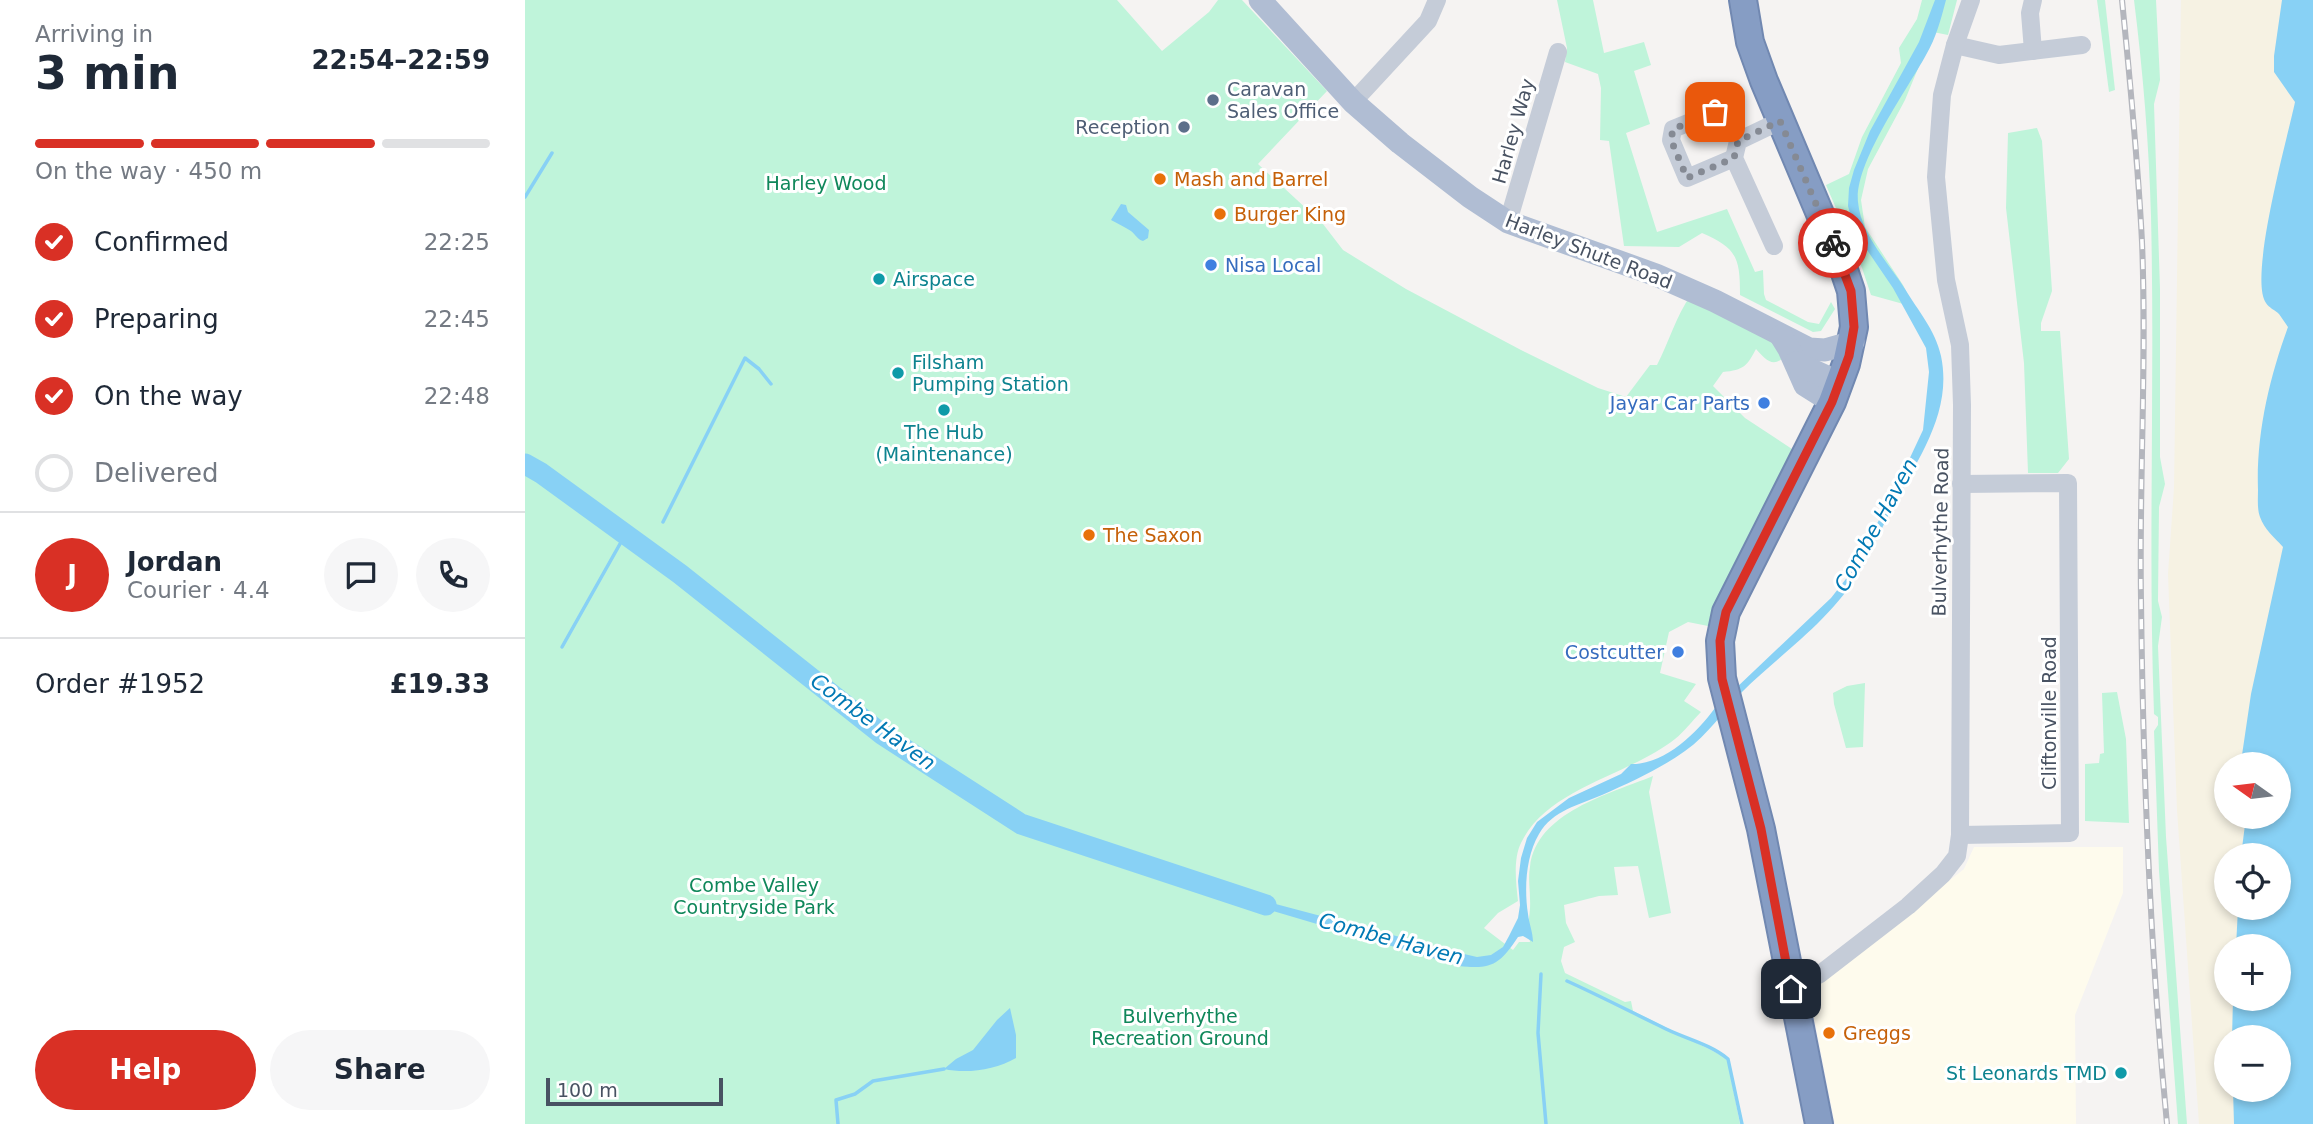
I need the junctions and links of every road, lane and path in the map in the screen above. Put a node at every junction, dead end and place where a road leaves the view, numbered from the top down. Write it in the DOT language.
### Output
graph roads {
  1 [pos="1260,0"];
  2 [pos="1437,0"];
  3 [pos="1743,0"];
  4 [pos="1971,0"];
  5 [pos="2033,0"];
  6 [pos="1955,45"];
  7 [pos="2082,45"];
  8 [pos="2033,51"];
  9 [pos="1558,52"];
  10 [pos="1353,102"];
  11 [pos="1715,112"];
  12 [pos="1780,121"];
  13 [pos="1734,158"];
  14 [pos="1508,222"];
  15 [pos="1774,246"];
  16 [pos="1781,336"];
  17 [pos="1853,342"];
  18 [pos="1836,393"];
  19 [pos="1961,484"];
  20 [pos="1960,835"];
  21 [pos="1791,989"];
  22 [pos="1819,1124"];
  1 -- 10 [label="main road, Harley Shute Road"];
  2 -- 10 [label="street"];
  3 -- 12 [label="highway"];
  4 -- 6 [label="street, Bulverhythe Road"];
  5 -- 8 [label="street"];
  6 -- 8 [label="street"];
  6 -- 19 [label="street, Bulverhythe Road"];
  7 -- 8 [label="street"];
  9 -- 14 [label="street, Harley Way"];
  10 -- 14 [label="main road, Harley Shute Road"];
  11 -- 13 [label="street"];
  12 -- 13 [label="street"];
  12 -- 17 [label="highway"];
  13 -- 15 [label="street"];
  14 -- 16 [label="main road, Harley Shute Road"];
  16 -- 17 [label="main road, Harley Shute Road"];
  16 -- 18 [label="main road"];
  17 -- 18 [label="highway"];
  18 -- 21 [label="highway"];
  19 -- 20 [label="street, Bulverhythe Road"];
  19 -- 20 [label="street, Cliftonville Road"];
  20 -- 21 [label="street, Bulverhythe Road"];
  21 -- 22 [label="highway"];
}
